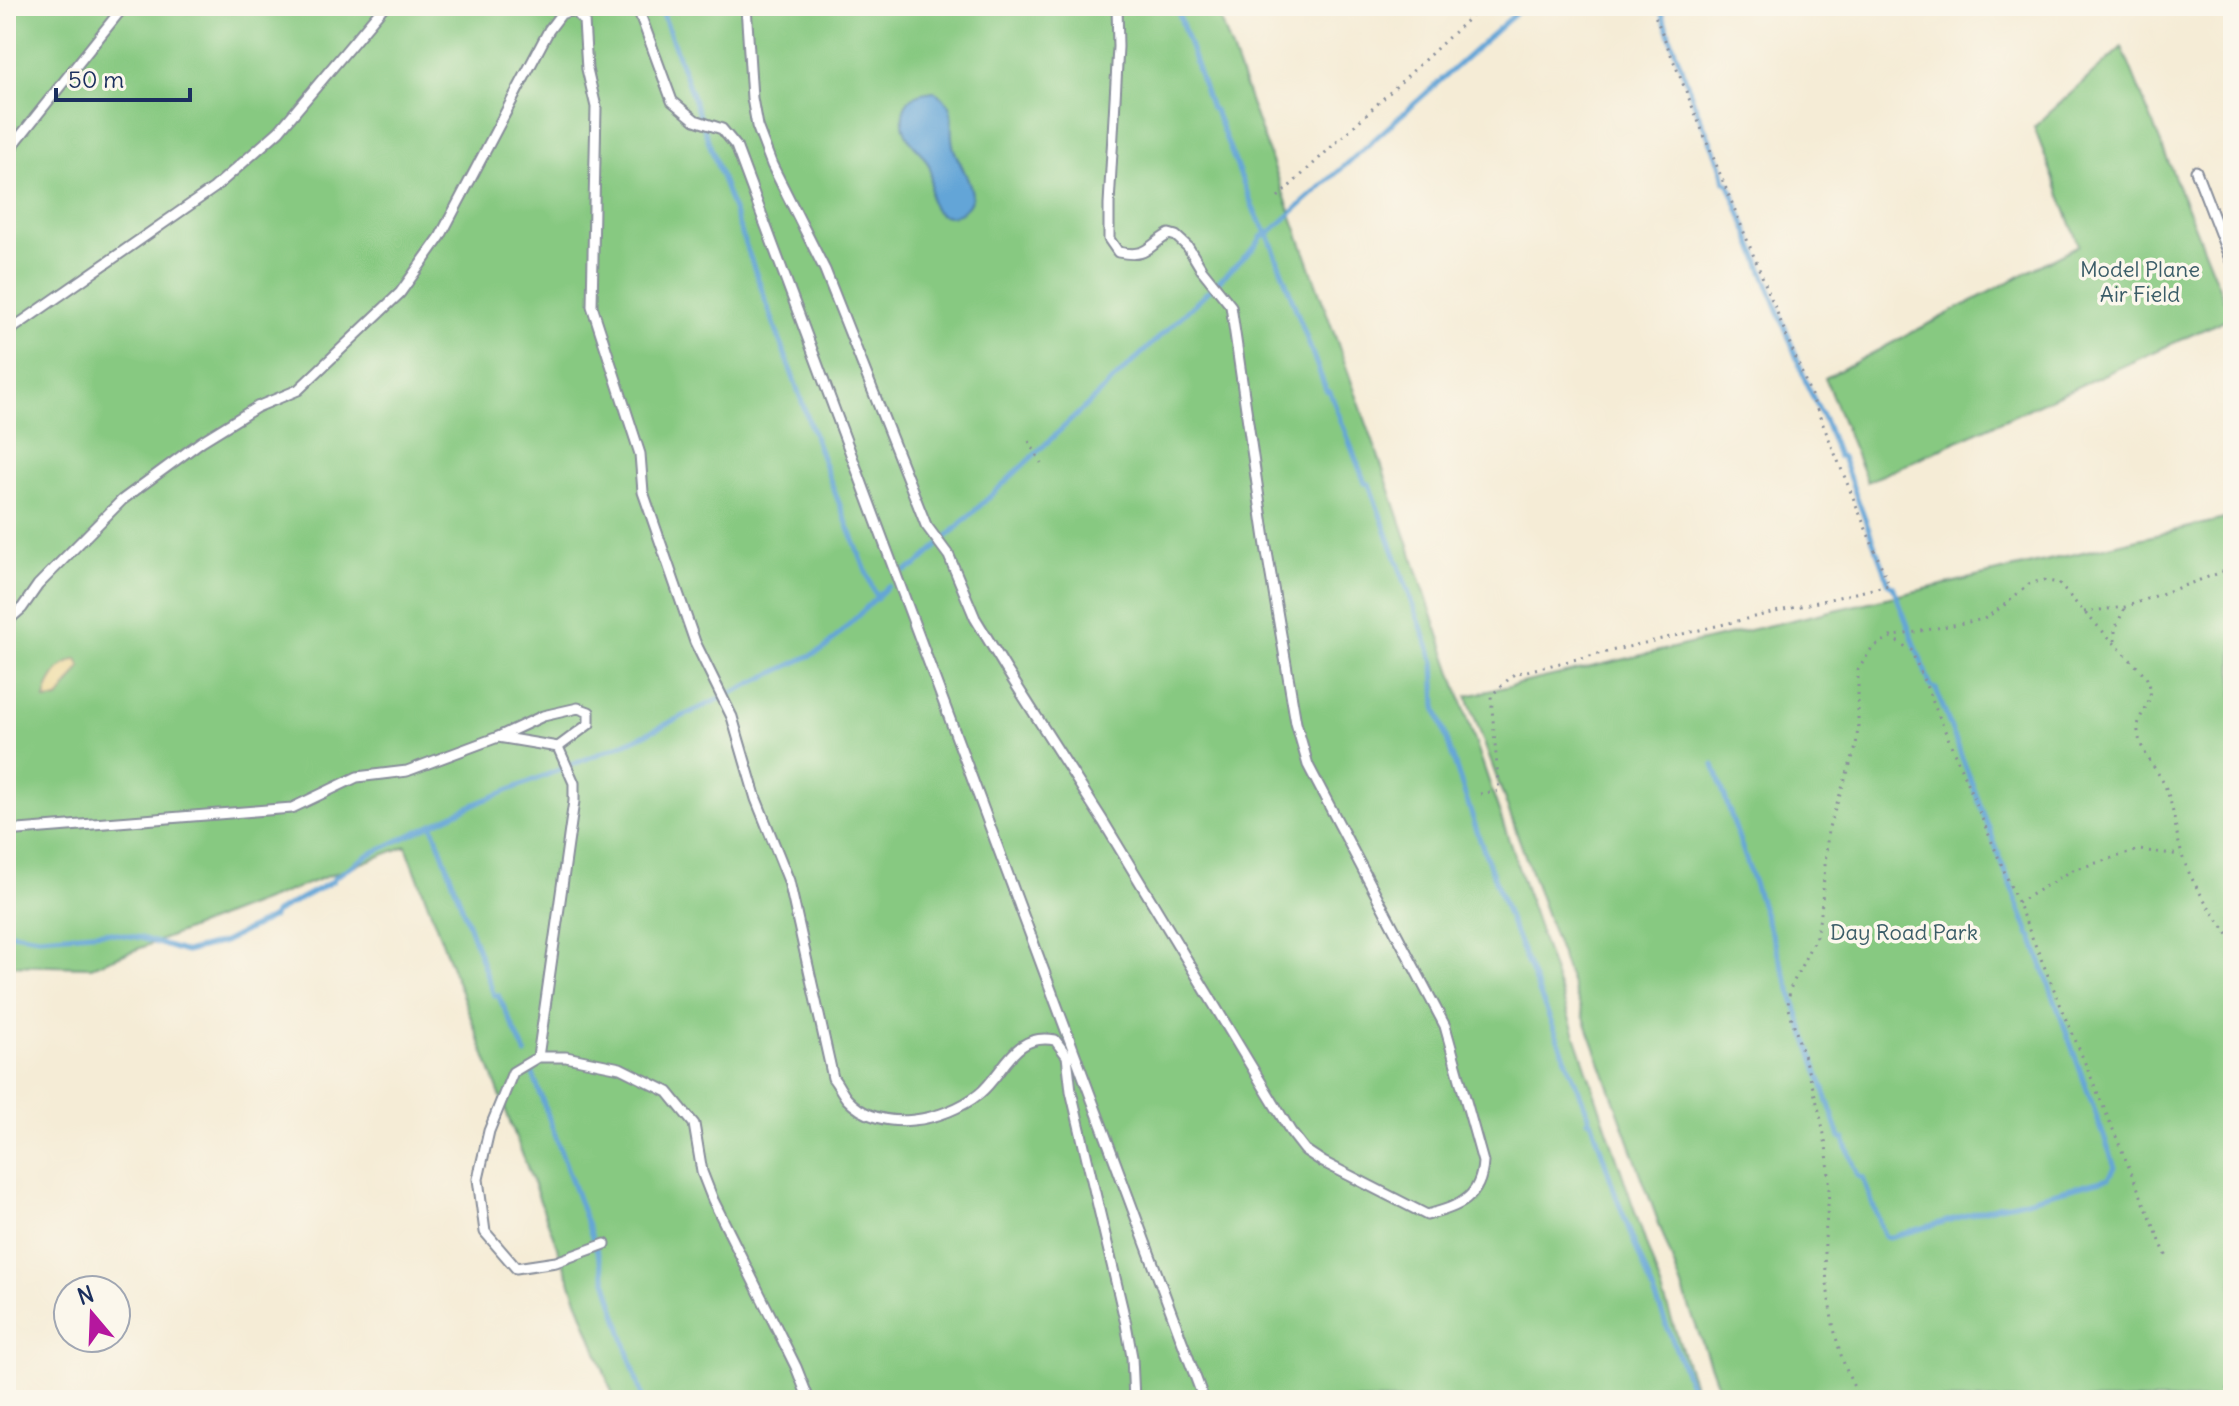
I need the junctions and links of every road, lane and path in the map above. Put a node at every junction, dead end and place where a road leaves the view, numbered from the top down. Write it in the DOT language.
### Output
graph roads {
  1 [pos="124,6"];
  2 [pos="384,6"];
  3 [pos="637,6"];
  4 [pos="746,6"];
  5 [pos="1117,6"];
  6 [pos="1482,6"];
  7 [pos="1651,6"];
  8 [pos="6,154"];
  9 [pos="2196,171"];
  10 [pos="1278,197"];
  11 [pos="2233,267"];
  12 [pos="6,333"];
  13 [pos="1029,441"];
  14 [pos="1041,463"];
  15 [pos="2233,568"];
  16 [pos="2125,607"];
  17 [pos="2084,612"];
  18 [pos="6,622"];
  19 [pos="1890,637"];
  20 [pos="2114,644"];
  21 [pos="498,737"];
  22 [pos="560,751"];
  23 [pos="1480,794"];
  24 [pos="6,831"];
  25 [pos="2183,856"];
  26 [pos="2017,903"];
  27 [pos="2233,942"];
  28 [pos="538,1057"];
  29 [pos="605,1244"];
  30 [pos="2168,1260"];
  31 [pos="2233,1383"];
  32 [pos="809,1400"];
  33 [pos="1134,1400"];
  34 [pos="1204,1400"];
  35 [pos="1861,1400"];
  36 [pos="2214,1400"];
  1 -- 8 [label="lane"];
  2 -- 12 [label="lane"];
  3 -- 34 [label="lane"];
  4 -- 5 [label="lane"];
  6 -- 10 [label="path"];
  7 -- 23 [label="path"];
  9 -- 11 [label="lane"];
  13 -- 14 [label="path"];
  15 -- 16 [label="path"];
  16 -- 17 [label="path"];
  16 -- 20 [label="path"];
  17 -- 19 [label="path"];
  17 -- 20 [label="path"];
  18 -- 33 [label="lane"];
  19 -- 26 [label="path"];
  19 -- 35 [label="path"];
  20 -- 25 [label="path"];
  21 -- 22 [label="lane"];
  21 -- 22 [label="lane"];
  21 -- 24 [label="lane"];
  22 -- 28 [label="lane"];
  25 -- 26 [label="path"];
  25 -- 27 [label="path"];
  26 -- 30 [label="path"];
  28 -- 29 [label="lane"];
  28 -- 32 [label="lane"];
  31 -- 36 [label="path"];
}
